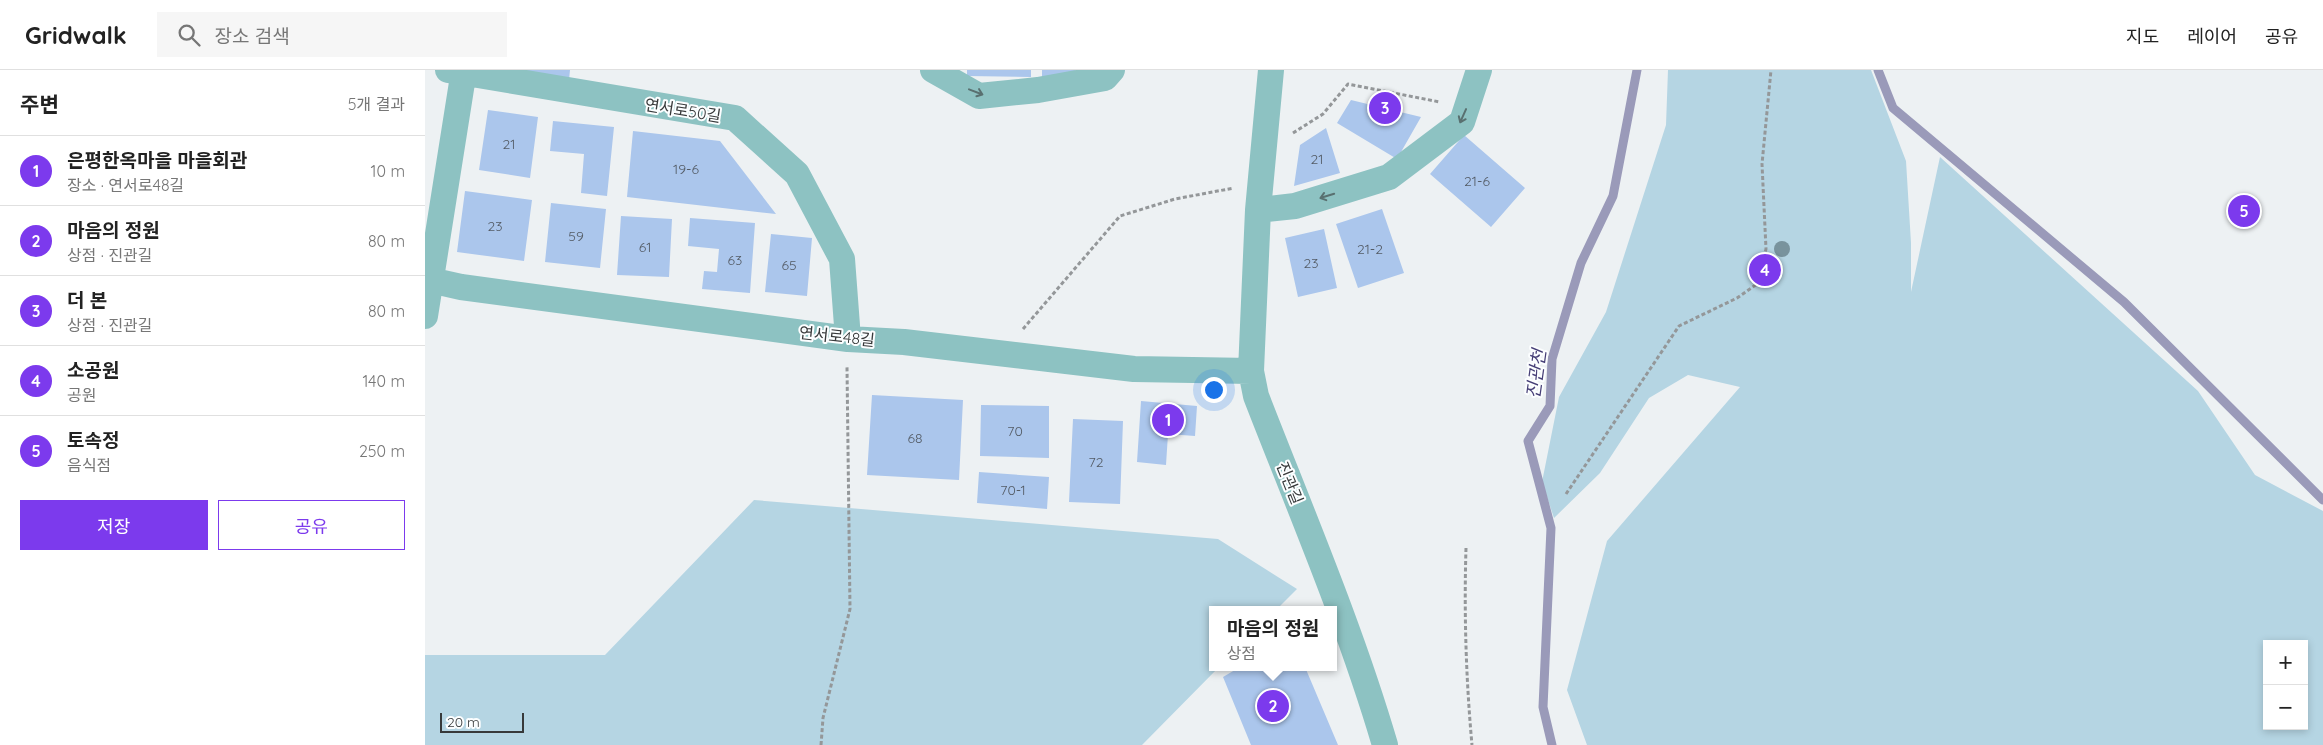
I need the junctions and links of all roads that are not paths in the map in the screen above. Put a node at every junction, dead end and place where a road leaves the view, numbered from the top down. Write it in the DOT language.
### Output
graph roads {
  1 [pos="933,70"];
  2 [pos="1112,70"];
  3 [pos="1271,70"];
  4 [pos="1479,70"];
  5 [pos="458,71"];
  6 [pos="1258,210"];
  7 [pos="428,280"];
  8 [pos="425,316"];
  9 [pos="848,339"];
  10 [pos="1251,371"];
  11 [pos="1385,745"];
  1 -- 2 [label="street, one-way"];
  3 -- 6 [label="street, 진관길"];
  4 -- 6 [label="street, one-way"];
  5 -- 7 [label="street, 연서로50길"];
  5 -- 9 [label="street, 연서로50길"];
  6 -- 10 [label="street, 진관길"];
  7 -- 8 [label="street, 연서로50길"];
  7 -- 9 [label="street, 연서로48길"];
  9 -- 10 [label="street, 연서로48길"];
  10 -- 11 [label="street, 진관길"];
}
